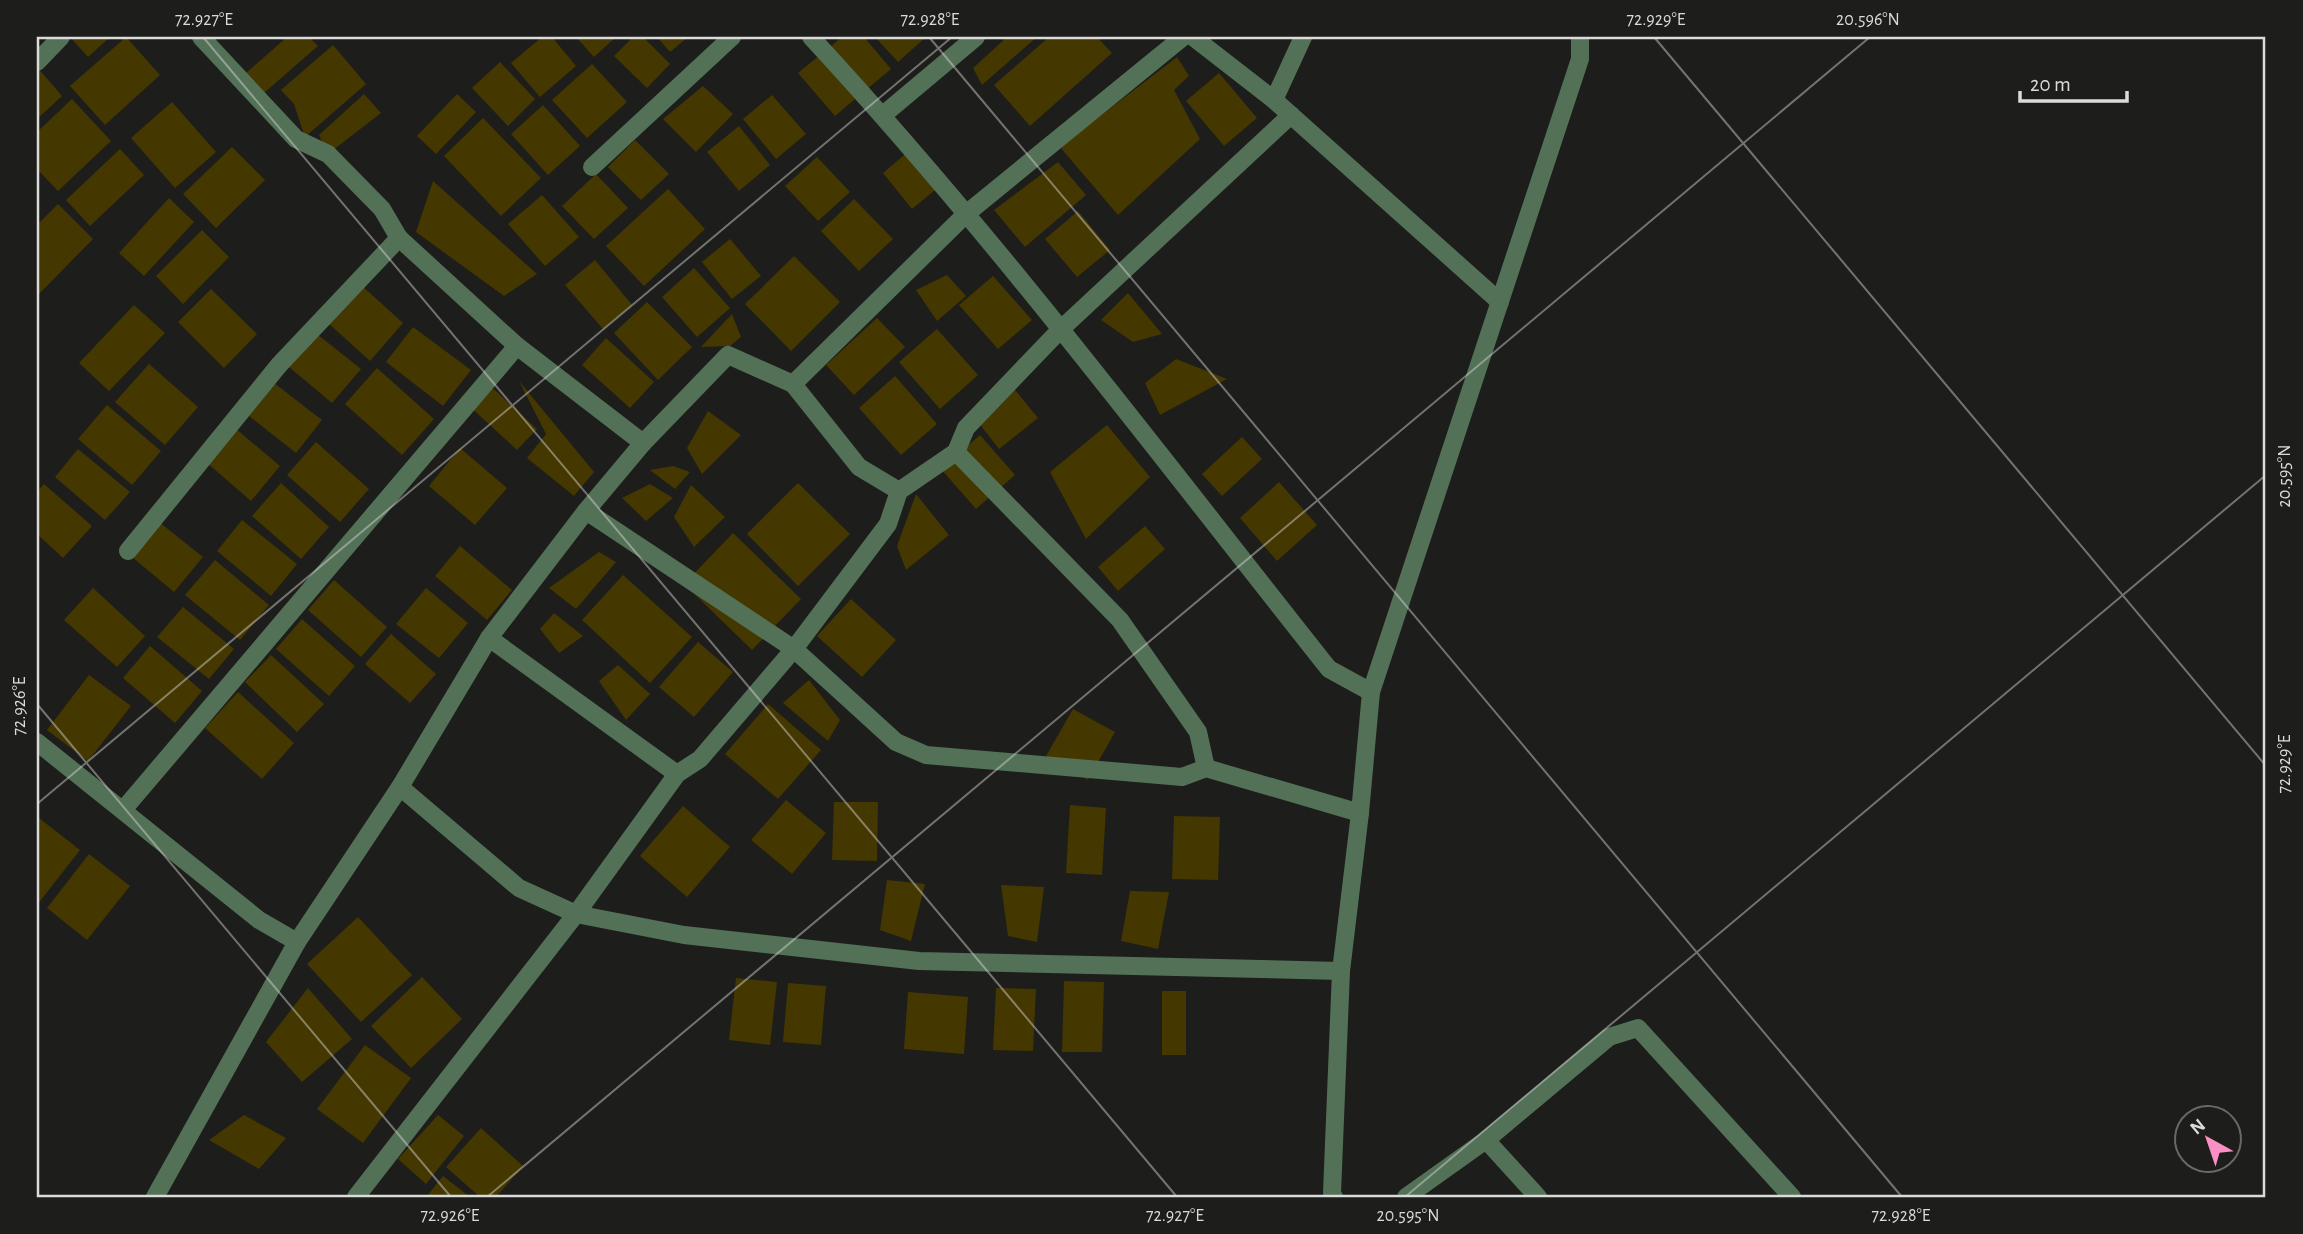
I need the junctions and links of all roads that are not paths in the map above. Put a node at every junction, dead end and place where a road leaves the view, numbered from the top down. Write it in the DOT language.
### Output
graph roads {
  1 [pos="61,37"];
  2 [pos="201,37"];
  3 [pos="732,37"];
  4 [pos="811,37"];
  5 [pos="976,37"];
  6 [pos="1183,37"];
  7 [pos="1193,37"];
  8 [pos="1303,37"];
  9 [pos="1580,37"];
  10 [pos="37,61"];
  11 [pos="1274,100"];
  12 [pos="883,115"];
  13 [pos="1291,115"];
  14 [pos="592,167"];
  15 [pos="966,214"];
  16 [pos="399,238"];
  17 [pos="1500,302"];
  18 [pos="1060,330"];
  19 [pos="516,346"];
  20 [pos="793,383"];
  21 [pos="643,443"];
  22 [pos="956,452"];
  23 [pos="899,491"];
  24 [pos="586,511"];
  25 [pos="128,551"];
  26 [pos="489,638"];
  27 [pos="794,649"];
  28 [pos="1371,692"];
  29 [pos="37,742"];
  30 [pos="1206,768"];
  31 [pos="677,774"];
  32 [pos="400,787"];
  33 [pos="123,810"];
  34 [pos="1360,813"];
  35 [pos="576,914"];
  36 [pos="297,942"];
  37 [pos="1341,971"];
  38 [pos="1486,1140"];
  39 [pos="155,1197"];
  40 [pos="356,1197"];
  41 [pos="1334,1197"];
  42 [pos="1406,1197"];
  43 [pos="1538,1197"];
  44 [pos="1792,1197"];
  1 -- 10 [label="street"];
  2 -- 16 [label="street"];
  3 -- 14 [label="street"];
  4 -- 12 [label="street"];
  5 -- 12 [label="street"];
  6 -- 15 [label="street"];
  7 -- 11 [label="street"];
  8 -- 11 [label="street"];
  9 -- 17 [label="street"];
  11 -- 13 [label="street"];
  12 -- 15 [label="street"];
  13 -- 17 [label="street"];
  13 -- 18 [label="street"];
  15 -- 18 [label="street"];
  15 -- 20 [label="street"];
  16 -- 19 [label="street"];
  16 -- 25 [label="street"];
  17 -- 28 [label="street"];
  18 -- 22 [label="street"];
  18 -- 28 [label="street"];
  19 -- 21 [label="street"];
  19 -- 33 [label="street"];
  20 -- 21 [label="street"];
  20 -- 23 [label="street"];
  21 -- 24 [label="street"];
  22 -- 23 [label="street"];
  22 -- 30 [label="street"];
  23 -- 27 [label="street"];
  24 -- 26 [label="street"];
  24 -- 27 [label="street"];
  26 -- 31 [label="street"];
  26 -- 32 [label="street"];
  27 -- 30 [label="street"];
  27 -- 31 [label="street"];
  28 -- 34 [label="street"];
  29 -- 33 [label="street"];
  30 -- 34 [label="street"];
  31 -- 35 [label="street"];
  32 -- 35 [label="street"];
  32 -- 36 [label="street"];
  33 -- 36 [label="street"];
  34 -- 37 [label="street"];
  35 -- 37 [label="street"];
  35 -- 40 [label="street"];
  36 -- 39 [label="street"];
  37 -- 41 [label="street"];
  38 -- 42 [label="street"];
  38 -- 43 [label="street"];
  38 -- 44 [label="street"];
}
